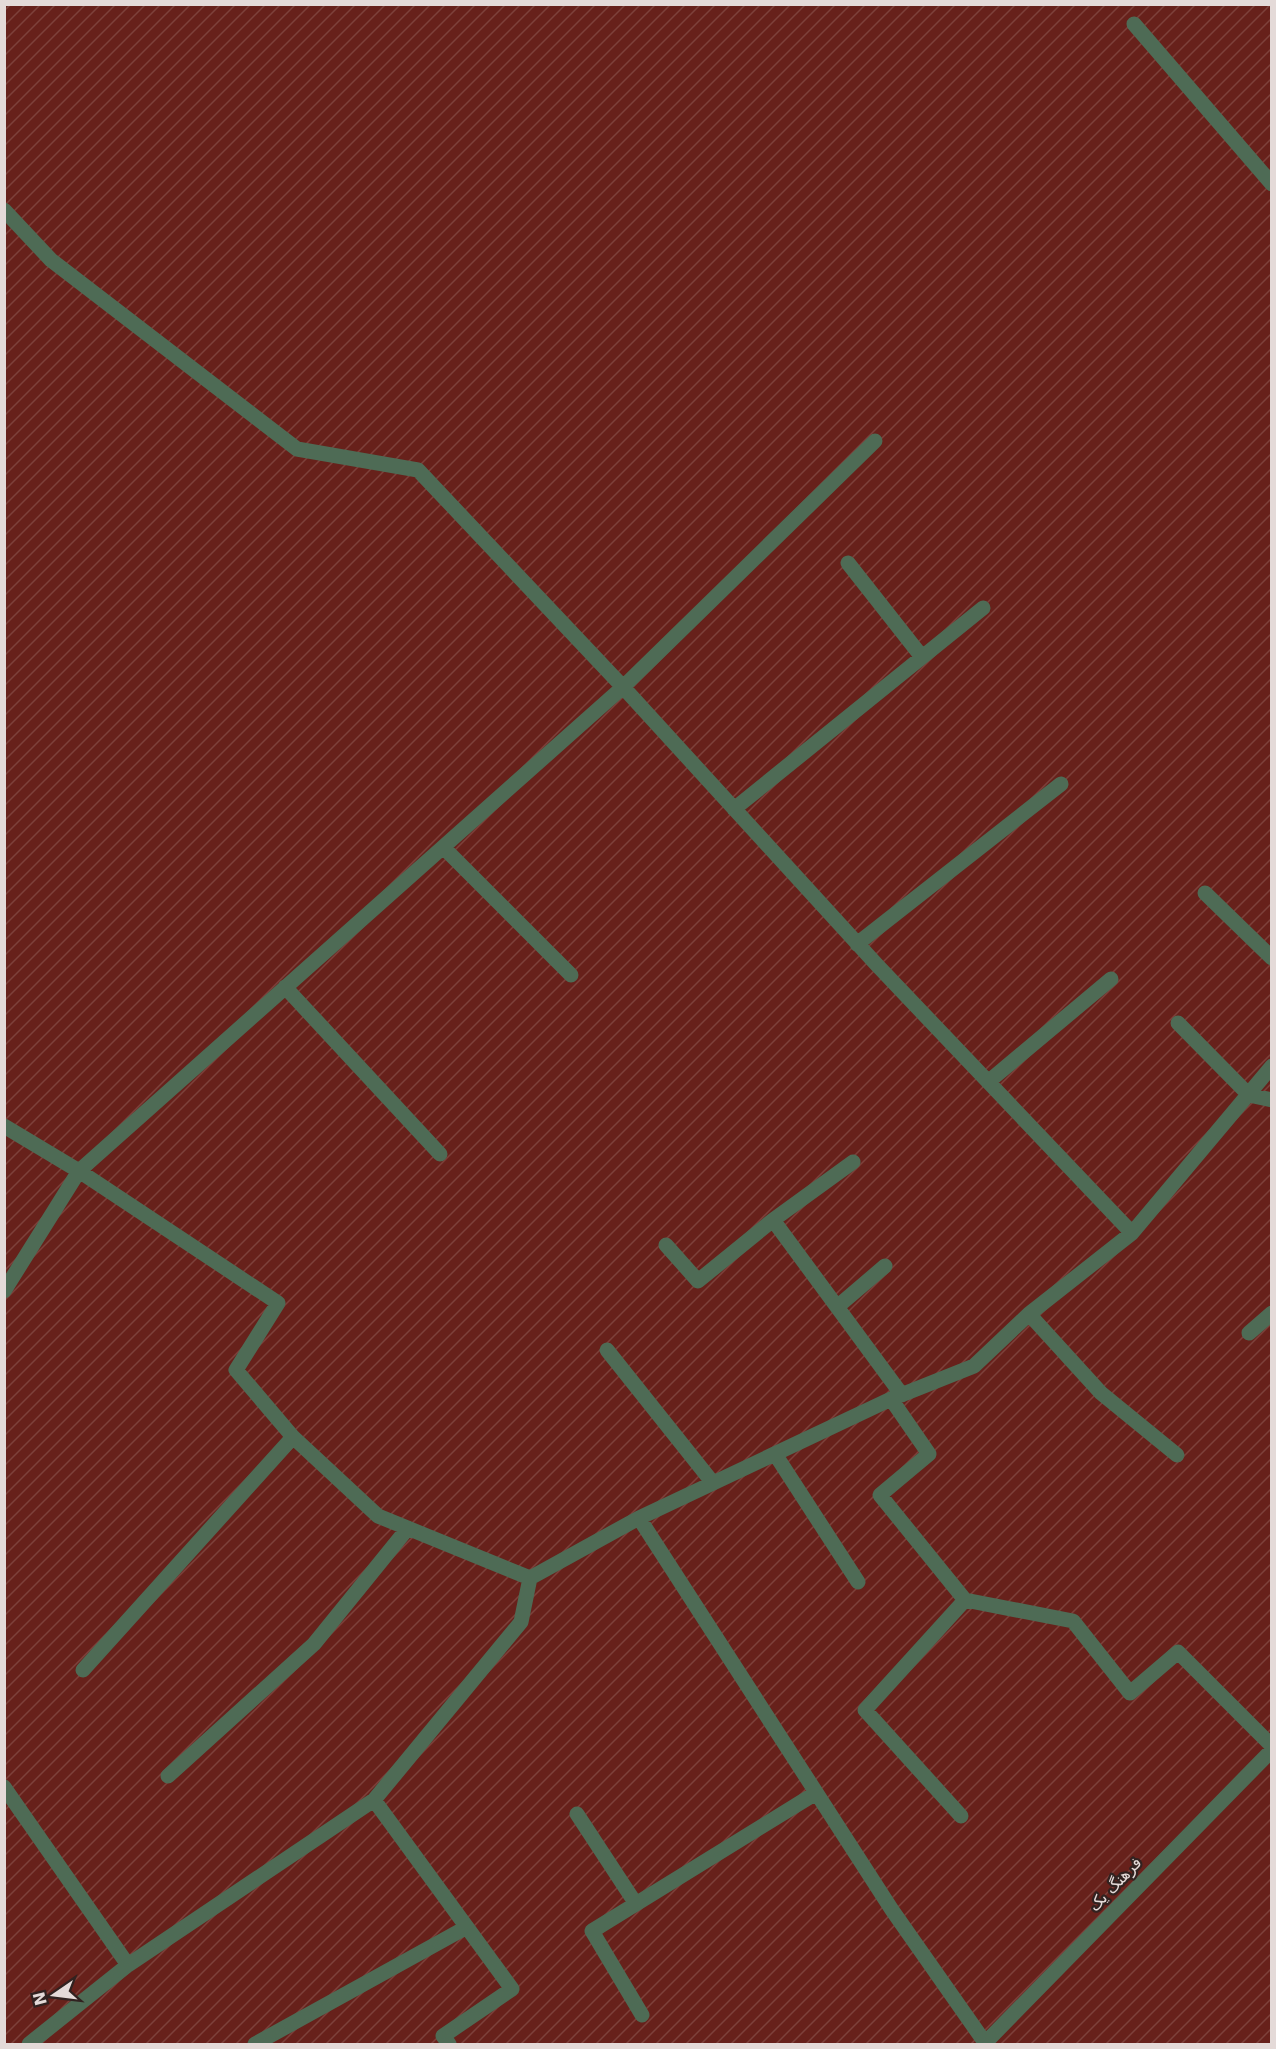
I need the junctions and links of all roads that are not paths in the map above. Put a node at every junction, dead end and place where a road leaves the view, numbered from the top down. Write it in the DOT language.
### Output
graph roads {
  1 [pos="1134,24"];
  2 [pos="1272,184"];
  3 [pos="4,210"];
  4 [pos="875,441"];
  5 [pos="848,563"];
  6 [pos="983,608"];
  7 [pos="922,657"];
  8 [pos="623,687"];
  9 [pos="1061,784"];
  10 [pos="734,809"];
  11 [pos="443,847"];
  12 [pos="1205,893"];
  13 [pos="857,944"];
  14 [pos="1272,958"];
  15 [pos="571,975"];
  16 [pos="1111,979"];
  17 [pos="285,987"];
  18 [pos="1178,1023"];
  19 [pos="1272,1066"];
  20 [pos="988,1082"];
  21 [pos="1249,1095"];
  22 [pos="1272,1100"];
  23 [pos="4,1126"];
  24 [pos="440,1154"];
  25 [pos="853,1162"];
  26 [pos="79,1171"];
  27 [pos="773,1220"];
  28 [pos="1132,1233"];
  29 [pos="666,1245"];
  30 [pos="885,1266"];
  31 [pos="4,1291"];
  32 [pos="837,1307"];
  33 [pos="1272,1313"];
  34 [pos="1029,1314"];
  35 [pos="1249,1333"];
  36 [pos="607,1350"];
  37 [pos="897,1397"];
  38 [pos="293,1437"];
  39 [pos="775,1454"];
  40 [pos="1177,1455"];
  41 [pos="714,1483"];
  42 [pos="639,1518"];
  43 [pos="408,1528"];
  44 [pos="530,1578"];
  45 [pos="858,1581"];
  46 [pos="965,1600"];
  47 [pos="83,1670"];
  48 [pos="1272,1748"];
  49 [pos="168,1776"];
  50 [pos="4,1787"];
  51 [pos="816,1793"];
  52 [pos="374,1800"];
  53 [pos="577,1814"];
  54 [pos="961,1816"];
  55 [pos="636,1904"];
  56 [pos="467,1927"];
  57 [pos="128,1965"];
  58 [pos="642,2015"];
  59 [pos="29,2044"];
  60 [pos="255,2044"];
  61 [pos="448,2044"];
  62 [pos="986,2044"];
  1 -- 2 [label="street"];
  3 -- 8 [label="street"];
  4 -- 8 [label="street"];
  5 -- 7 [label="street"];
  6 -- 7 [label="street"];
  7 -- 10 [label="street"];
  8 -- 10 [label="street"];
  8 -- 11 [label="street"];
  9 -- 13 [label="street"];
  10 -- 13 [label="street"];
  11 -- 15 [label="street"];
  11 -- 17 [label="street"];
  12 -- 14 [label="street"];
  13 -- 20 [label="street"];
  16 -- 20 [label="street"];
  17 -- 24 [label="street"];
  17 -- 26 [label="street"];
  18 -- 21 [label="street"];
  19 -- 21 [label="street"];
  20 -- 28 [label="street"];
  21 -- 22 [label="street"];
  21 -- 28 [label="street"];
  23 -- 26 [label="street"];
  25 -- 27 [label="street"];
  26 -- 31 [label="street"];
  26 -- 38 [label="street"];
  27 -- 29 [label="street"];
  27 -- 32 [label="street"];
  28 -- 34 [label="street"];
  30 -- 32 [label="street"];
  32 -- 37 [label="street"];
  33 -- 35 [label="street"];
  34 -- 37 [label="street"];
  34 -- 40 [label="street"];
  36 -- 41 [label="street"];
  37 -- 39 [label="street"];
  37 -- 46 [label="street"];
  38 -- 43 [label="street"];
  38 -- 47 [label="street"];
  39 -- 41 [label="street"];
  39 -- 45 [label="street"];
  41 -- 42 [label="street"];
  42 -- 44 [label="street"];
  42 -- 51 [label="street"];
  43 -- 44 [label="street"];
  43 -- 49 [label="street"];
  44 -- 52 [label="street"];
  46 -- 48 [label="street"];
  46 -- 54 [label="street"];
  48 -- 62 [label="street, فرهنگ یک"];
  50 -- 57 [label="street"];
  51 -- 55 [label="street"];
  51 -- 62 [label="street"];
  52 -- 56 [label="street"];
  52 -- 57 [label="street"];
  53 -- 55 [label="street"];
  55 -- 58 [label="street"];
  56 -- 60 [label="street"];
  56 -- 61 [label="street"];
  57 -- 59 [label="street"];
}
